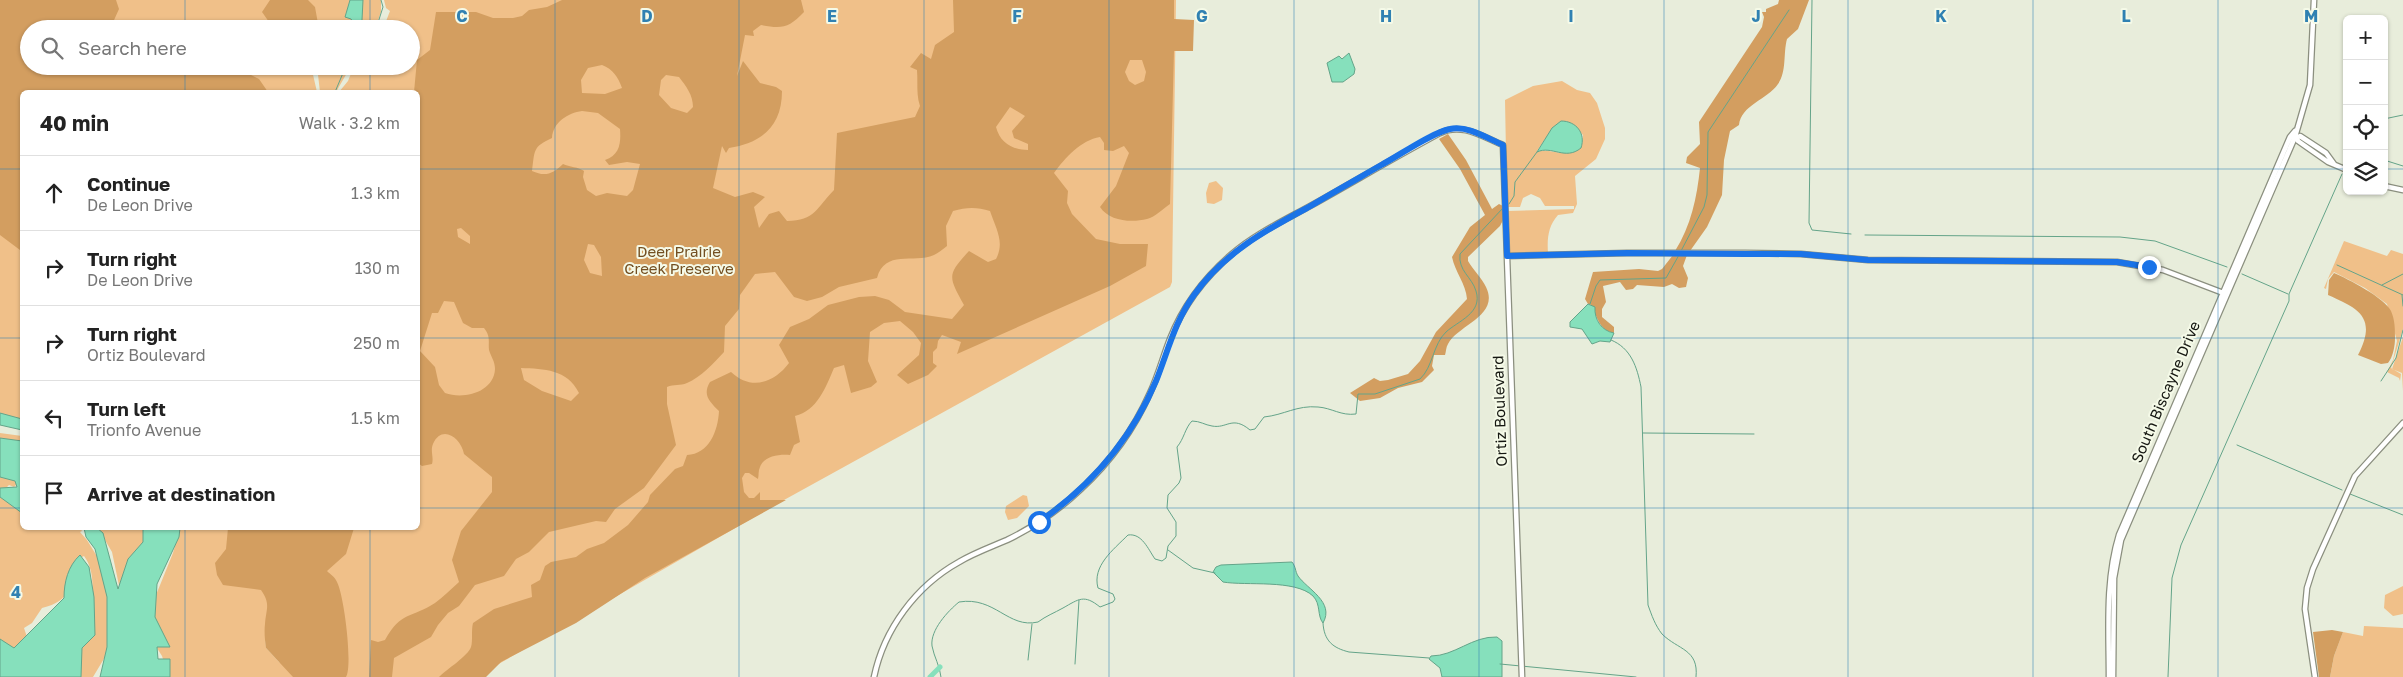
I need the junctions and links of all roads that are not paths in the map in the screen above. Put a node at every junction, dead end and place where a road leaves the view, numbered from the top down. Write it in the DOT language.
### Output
graph roads {
  1 [pos="2314,0"];
  2 [pos="2294,137"];
  3 [pos="2343,168"];
  4 [pos="2388,187"];
  5 [pos="2403,190"];
  6 [pos="1507,256"];
  7 [pos="2224,294"];
  8 [pos="2403,422"];
  9 [pos="874,677"];
  10 [pos="1522,677"];
  11 [pos="2109,677"];
  12 [pos="2113,677"];
  13 [pos="2314,677"];
  1 -- 2 [label="street, South Biscayne Drive"];
  2 -- 3 [label="street"];
  2 -- 7 [label="street, South Biscayne Drive"];
  4 -- 5 [label="street"];
  6 -- 7 [label="street"];
  6 -- 9 [label="street, Ortiz Boulevard"];
  6 -- 10 [label="street, Ortiz Boulevard"];
  7 -- 11 [label="street, South Biscayne Drive"];
  7 -- 12 [label="street, South Biscayne Drive"];
  8 -- 13 [label="street"];
}
